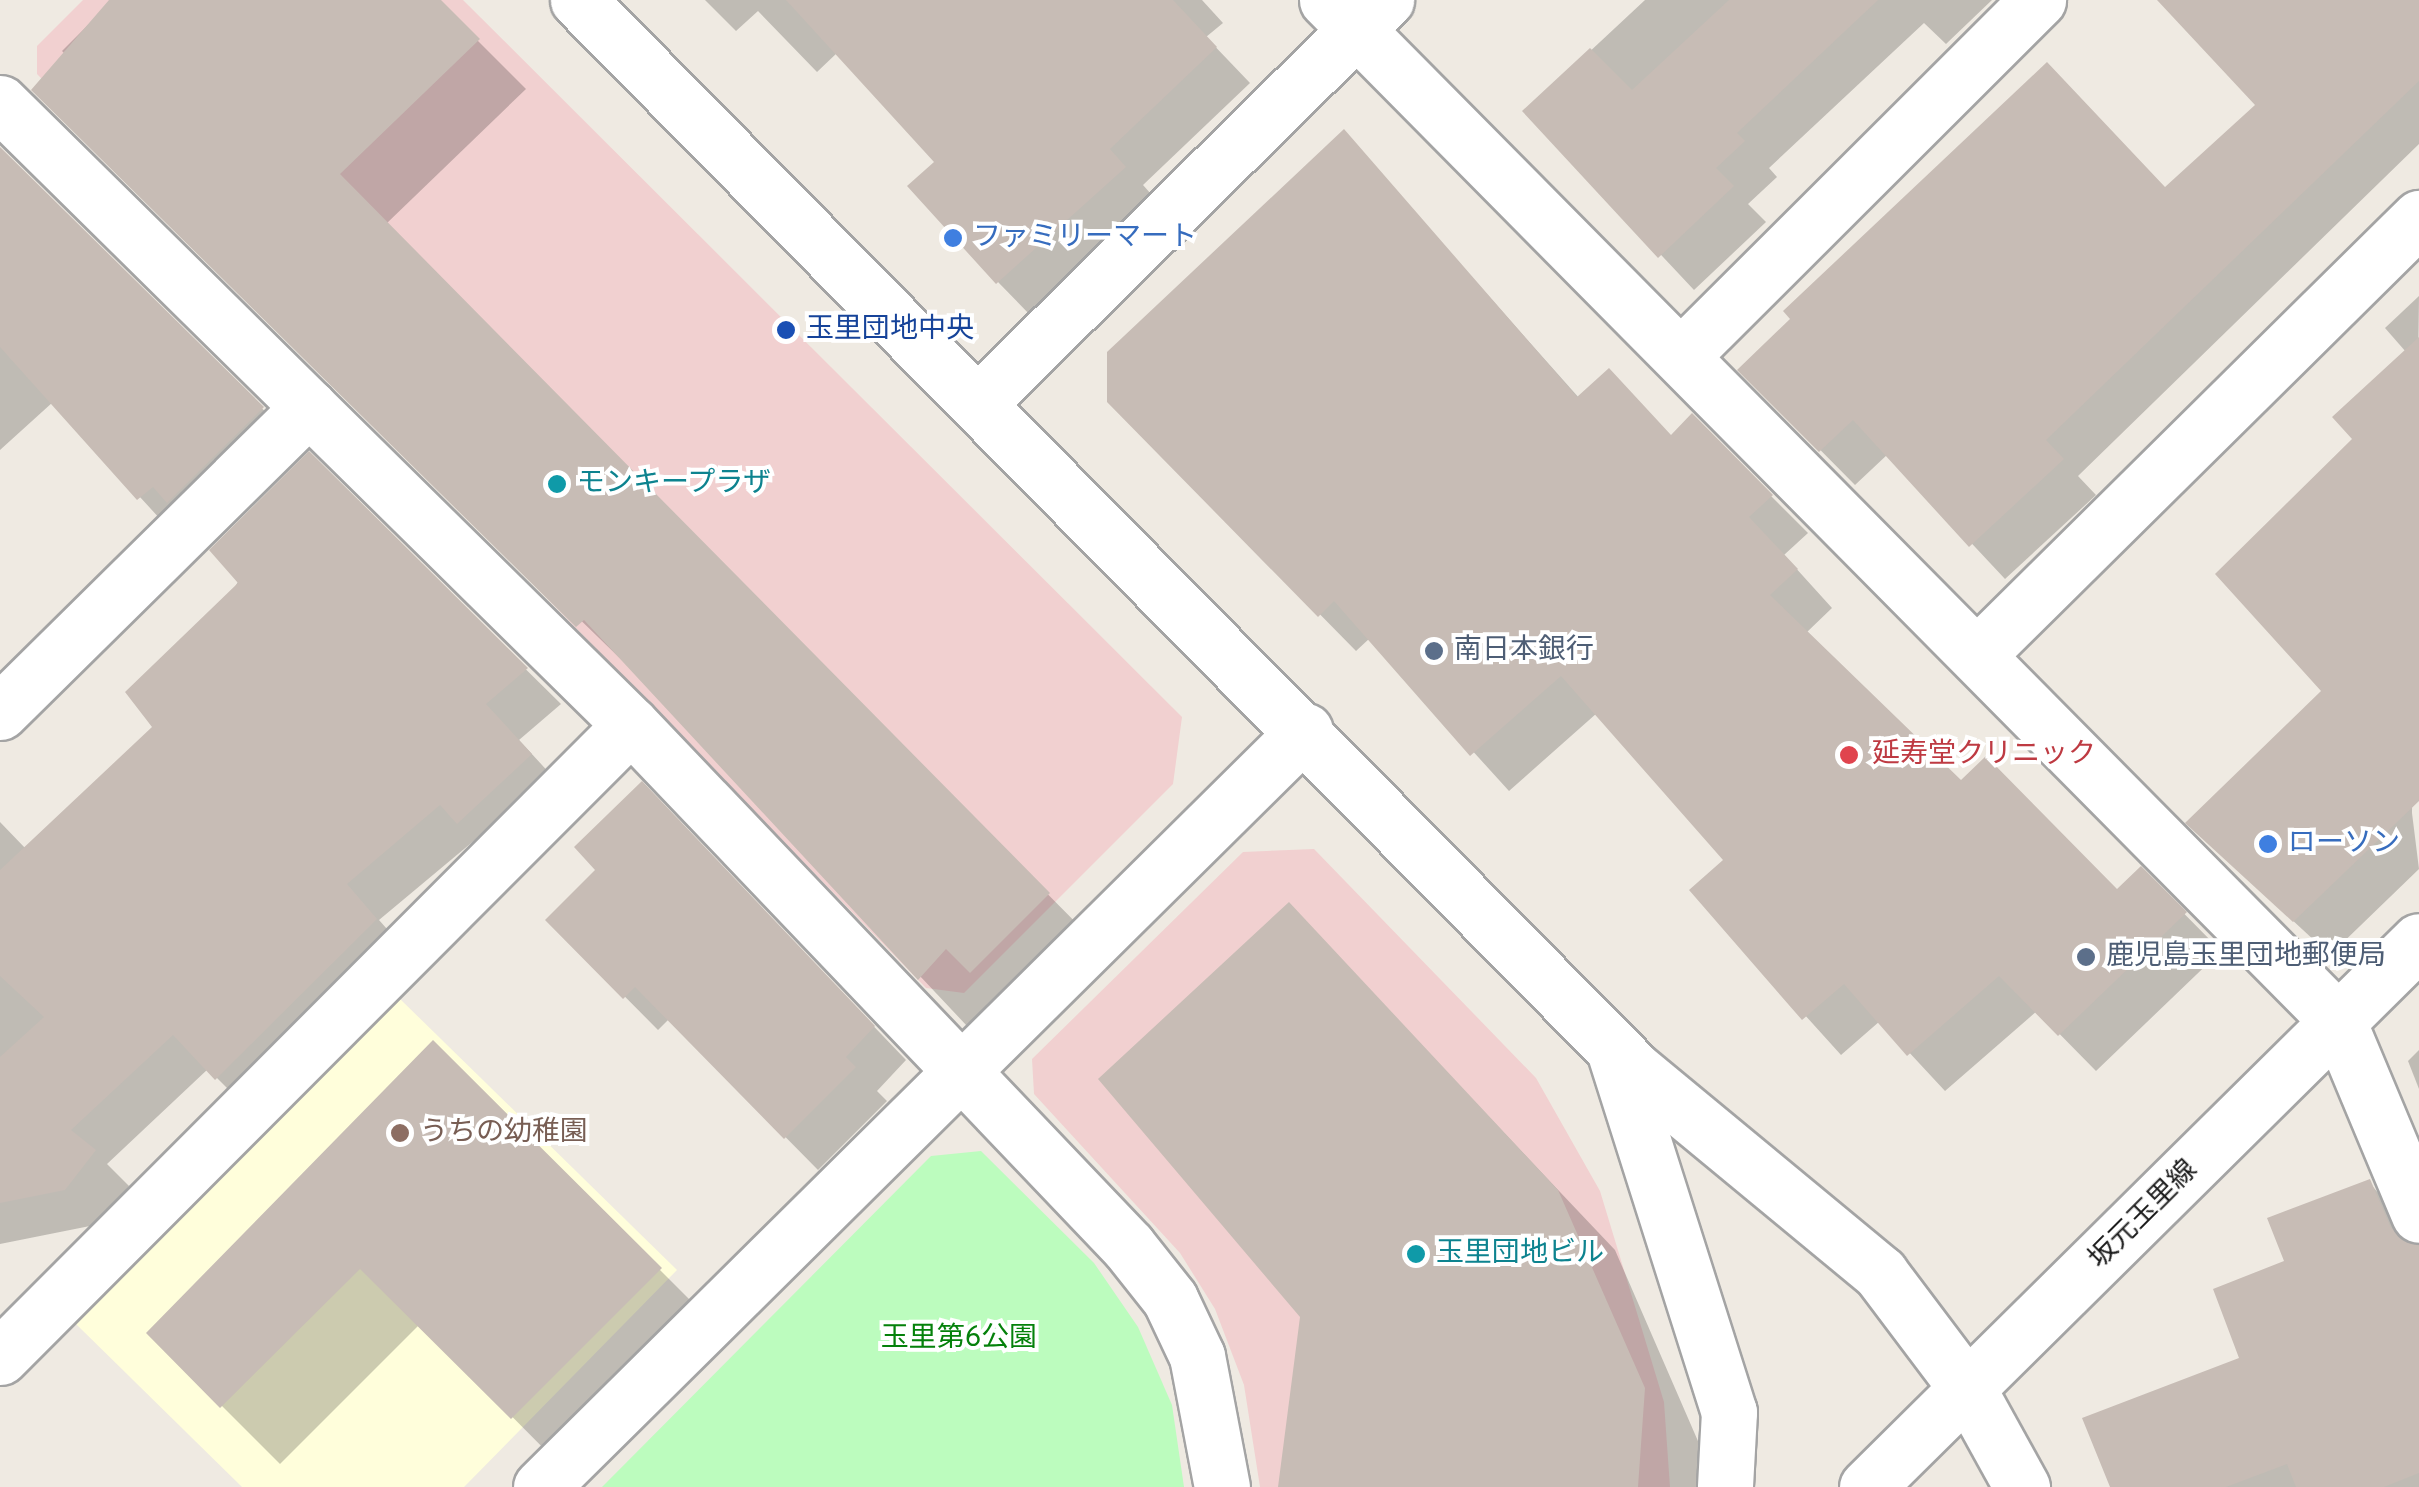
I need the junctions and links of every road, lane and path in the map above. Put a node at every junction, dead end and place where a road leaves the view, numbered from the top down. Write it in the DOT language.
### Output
graph roads {
  1 [pos="578,0"];
  2 [pos="2038,0"];
  3 [pos="1357,10"];
  4 [pos="0,103"];
  5 [pos="2419,218"];
  6 [pos="1682,354"];
  7 [pos="982,399"];
  8 [pos="309,407"];
  9 [pos="1978,655"];
  10 [pos="0,712"];
  11 [pos="630,724"];
  12 [pos="1305,731"];
  13 [pos="2419,941"];
  14 [pos="2338,1021"];
  15 [pos="1613,1047"];
  16 [pos="965,1067"];
  17 [pos="2419,1216"];
  18 [pos="0,1357"];
  19 [pos="1968,1391"];
  20 [pos="541,1487"];
  21 [pos="1222,1487"];
  22 [pos="1724,1487"];
  23 [pos="1868,1487"];
  24 [pos="2022,1487"];
  1 -- 7 [label="street"];
  2 -- 6 [label="street"];
  3 -- 6 [label="street"];
  3 -- 7 [label="street"];
  4 -- 8 [label="street"];
  5 -- 9 [label="street"];
  6 -- 9 [label="street"];
  7 -- 12 [label="street"];
  8 -- 10 [label="street"];
  8 -- 11 [label="street"];
  9 -- 14 [label="street"];
  11 -- 16 [label="street"];
  11 -- 18 [label="street"];
  12 -- 15 [label="street"];
  12 -- 16 [label="street"];
  13 -- 14 [label="street, 坂元玉里線"];
  14 -- 17 [label="street"];
  14 -- 19 [label="street, 坂元玉里線"];
  15 -- 19 [label="street"];
  15 -- 22 [label="street"];
  16 -- 20 [label="street"];
  16 -- 21 [label="street"];
  19 -- 23 [label="street, 坂元玉里線"];
  19 -- 24 [label="street"];
}
